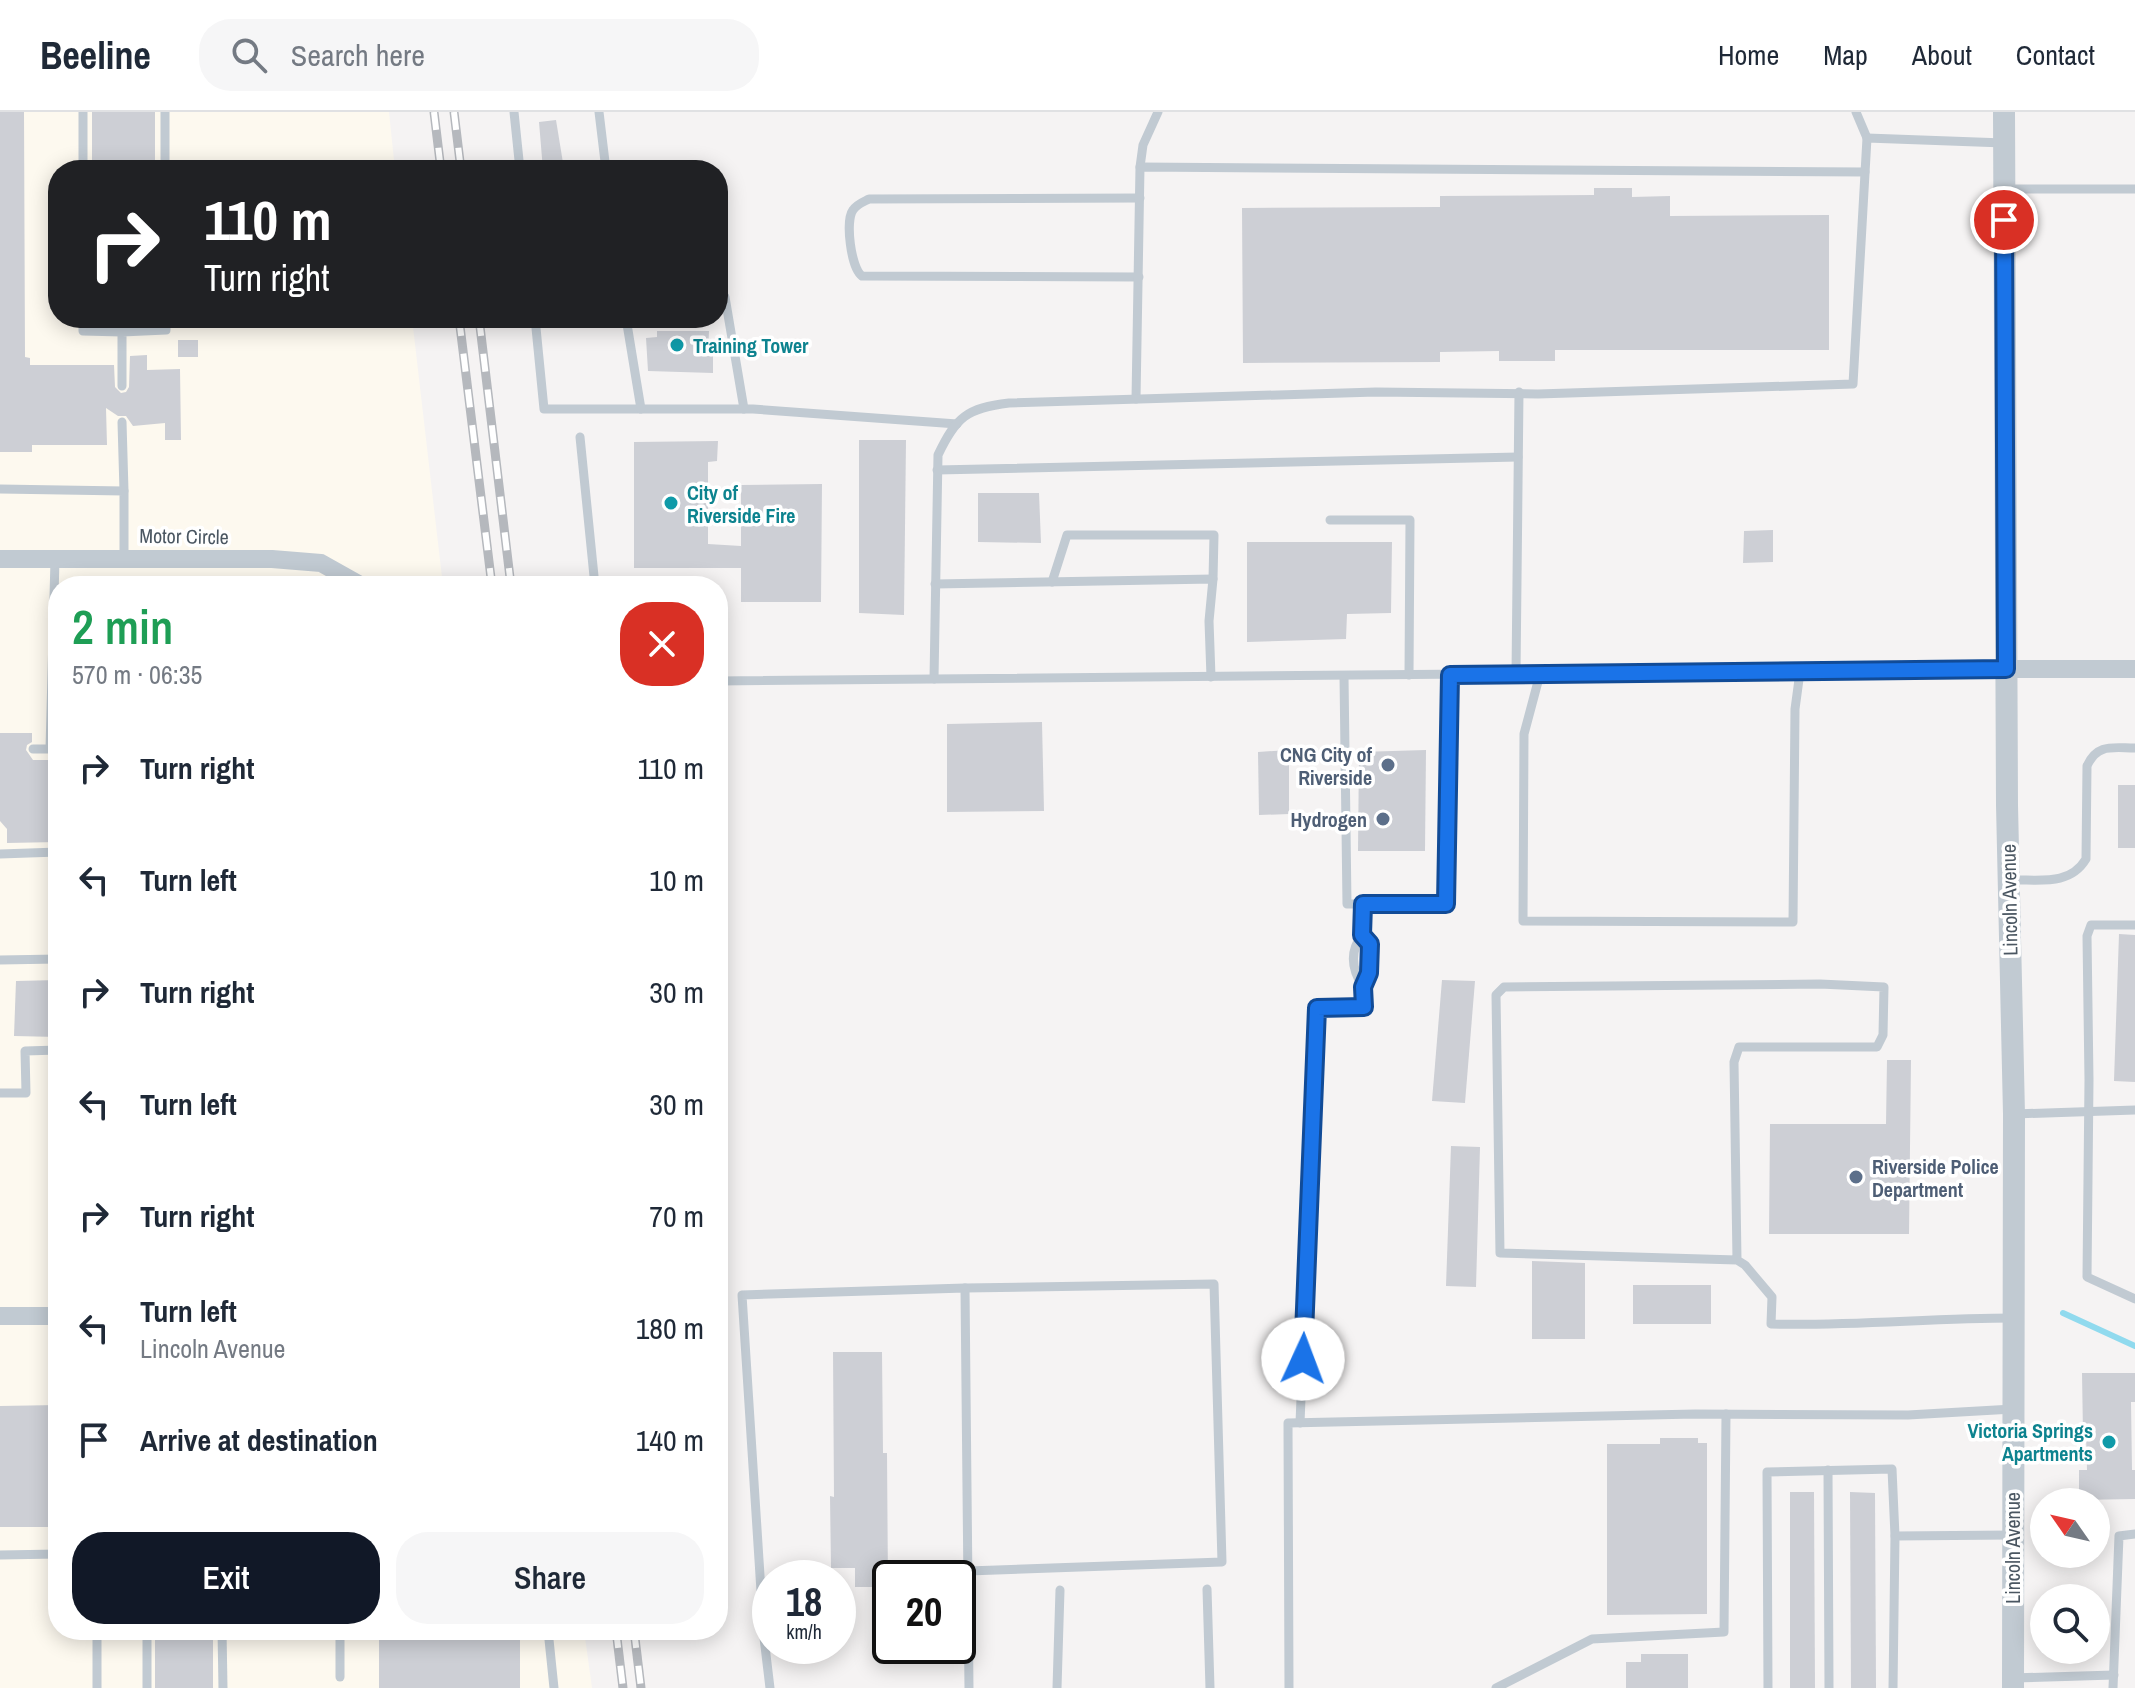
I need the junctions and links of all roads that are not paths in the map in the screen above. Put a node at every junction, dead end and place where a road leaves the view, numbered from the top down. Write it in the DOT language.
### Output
graph roads {
  1 [pos="83,112"];
  2 [pos="165,112"];
  3 [pos="514,112"];
  4 [pos="599,112"];
  5 [pos="1158,112"];
  6 [pos="1856,112"];
  7 [pos="2004,112"];
  8 [pos="1867,138"];
  9 [pos="2004,143"];
  10 [pos="83,160"];
  11 [pos="165,160"];
  12 [pos="519,160"];
  13 [pos="605,160"];
  14 [pos="1140,167"];
  15 [pos="1865,172"];
  16 [pos="2004,189"];
  17 [pos="2135,189"];
  18 [pos="1140,198"];
  19 [pos="1139,277"];
  20 [pos="728,315"];
  21 [pos="83,328"];
  22 [pos="166,328"];
  23 [pos="536,328"];
  24 [pos="628,328"];
  25 [pos="122,332"];
  26 [pos="122,386"];
  27 [pos="1519,392"];
  28 [pos="1136,399"];
  29 [pos="641,409"];
  30 [pos="744,409"];
  31 [pos="122,422"];
  32 [pos="957,424"];
  33 [pos="580,437"];
  34 [pos="1518,457"];
  35 [pos="937,470"];
  36 [pos="0,489"];
  37 [pos="124,491"];
  38 [pos="1330,520"];
  39 [pos="124,557"];
  40 [pos="0,559"];
  41 [pos="55,559"];
  42 [pos="55,576"];
  43 [pos="344,576"];
  44 [pos="594,576"];
  45 [pos="1213,579"];
  46 [pos="1052,582"];
  47 [pos="935,584"];
  48 [pos="2006,669"];
  49 [pos="2135,669"];
  50 [pos="1800,672"];
  51 [pos="1516,674"];
  52 [pos="1540,674"];
  53 [pos="1409,675"];
  54 [pos="1450,675"];
  55 [pos="1344,676"];
  56 [pos="1211,677"];
  57 [pos="934,679"];
  58 [pos="728,681"];
  59 [pos="2135,748"];
  60 [pos="33,749"];
  61 [pos="48,749"];
  62 [pos="48,852"];
  63 [pos="0,854"];
  64 [pos="2009,880"];
  65 [pos="1363,904"];
  66 [pos="2135,925"];
  67 [pos="1362,935"];
  68 [pos="48,959"];
  69 [pos="0,960"];
  70 [pos="1363,987"];
  71 [pos="48,1050"];
  72 [pos="0,1093"];
  73 [pos="2135,1110"];
  74 [pos="2088,1111"];
  75 [pos="2014,1114"];
  76 [pos="1737,1260"];
  77 [pos="965,1288"];
  78 [pos="2135,1299"];
  79 [pos="0,1316"];
  80 [pos="48,1316"];
  81 [pos="2013,1318"];
  82 [pos="2013,1409"];
  83 [pos="1726,1414"];
  84 [pos="1300,1423"];
  85 [pos="1828,1470"];
  86 [pos="2135,1534"];
  87 [pos="2012,1535"];
  88 [pos="1895,1536"];
  89 [pos="48,1554"];
  90 [pos="0,1555"];
  91 [pos="968,1560"];
  92 [pos="976,1571"];
  93 [pos="1207,1589"];
  94 [pos="1060,1590"];
  95 [pos="97,1640"];
  96 [pos="147,1640"];
  97 [pos="222,1640"];
  98 [pos="340,1640"];
  99 [pos="549,1640"];
  100 [pos="969,1664"];
  101 [pos="2114,1675"];
  102 [pos="340,1677"];
  103 [pos="2013,1683"];
  104 [pos="97,1688"];
  105 [pos="147,1688"];
  106 [pos="223,1688"];
  107 [pos="554,1688"];
  108 [pos="770,1688"];
  109 [pos="969,1688"];
  110 [pos="1057,1688"];
  111 [pos="1210,1688"];
  112 [pos="1289,1688"];
  113 [pos="1496,1688"];
  114 [pos="1768,1688"];
  115 [pos="1829,1688"];
  116 [pos="1893,1688"];
  117 [pos="2113,1688"];
  1 -- 10 [label="lane"];
  2 -- 11 [label="lane"];
  3 -- 12 [label="lane"];
  4 -- 13 [label="lane"];
  5 -- 14 [label="lane"];
  6 -- 8 [label="lane"];
  7 -- 9 [label="street, Lincoln Avenue"];
  8 -- 9 [label="lane"];
  8 -- 15 [label="lane"];
  9 -- 16 [label="street, Lincoln Avenue"];
  14 -- 15 [label="lane"];
  14 -- 18 [label="lane"];
  15 -- 27 [label="lane"];
  16 -- 17 [label="lane"];
  16 -- 48 [label="street, Lincoln Avenue"];
  18 -- 19 [label="lane"];
  18 -- 19 [label="lane"];
  19 -- 28 [label="lane"];
  20 -- 30 [label="lane"];
  21 -- 25 [label="lane"];
  22 -- 25 [label="lane"];
  23 -- 29 [label="lane"];
  24 -- 29 [label="lane"];
  25 -- 26 [label="lane"];
  27 -- 28 [label="lane"];
  27 -- 34 [label="lane"];
  28 -- 32 [label="lane"];
  29 -- 30 [label="lane"];
  30 -- 32 [label="lane"];
  31 -- 37 [label="lane"];
  32 -- 35 [label="lane"];
  33 -- 44 [label="lane"];
  34 -- 35 [label="lane"];
  34 -- 51 [label="lane"];
  35 -- 47 [label="lane"];
  36 -- 37 [label="lane"];
  37 -- 39 [label="lane"];
  38 -- 53 [label="lane"];
  39 -- 41 [label="street, Motor Circle"];
  39 -- 43 [label="street, Motor Circle"];
  40 -- 41 [label="street, Motor Circle"];
  41 -- 42 [label="lane"];
  45 -- 46 [label="lane"];
  45 -- 46 [label="lane"];
  45 -- 56 [label="lane"];
  46 -- 47 [label="lane"];
  47 -- 57 [label="lane"];
  48 -- 49 [label="street"];
  48 -- 50 [label="lane"];
  48 -- 64 [label="street, Lincoln Avenue"];
  50 -- 52 [label="lane"];
  50 -- 52 [label="lane"];
  51 -- 52 [label="lane"];
  51 -- 54 [label="lane"];
  53 -- 54 [label="lane"];
  53 -- 55 [label="lane"];
  54 -- 65 [label="lane"];
  55 -- 56 [label="lane"];
  55 -- 65 [label="lane"];
  56 -- 57 [label="lane"];
  57 -- 58 [label="lane"];
  59 -- 64 [label="lane"];
  60 -- 61 [label="lane"];
  62 -- 63 [label="lane"];
  64 -- 75 [label="street, Lincoln Avenue"];
  65 -- 67 [label="lane"];
  66 -- 74 [label="lane"];
  67 -- 70 [label="lane"];
  67 -- 70 [label="lane"];
  68 -- 69 [label="lane"];
  70 -- 84 [label="lane"];
  71 -- 72 [label="lane"];
  73 -- 74 [label="lane"];
  74 -- 75 [label="lane"];
  74 -- 78 [label="lane"];
  75 -- 81 [label="street, Lincoln Avenue"];
  76 -- 76 [label="lane"];
  76 -- 81 [label="lane"];
  77 -- 91 [label="lane"];
  77 -- 92 [label="lane"];
  77 -- 108 [label="lane"];
  79 -- 80 [label="street"];
  81 -- 82 [label="street, Lincoln Avenue"];
  82 -- 83 [label="lane"];
  82 -- 87 [label="street, Lincoln Avenue"];
  83 -- 84 [label="lane"];
  83 -- 113 [label="lane"];
  84 -- 112 [label="lane"];
  85 -- 88 [label="lane"];
  85 -- 114 [label="lane"];
  85 -- 115 [label="lane"];
  86 -- 101 [label="lane"];
  87 -- 88 [label="lane"];
  87 -- 103 [label="street, Lincoln Avenue"];
  88 -- 116 [label="lane"];
  89 -- 90 [label="lane"];
  93 -- 111 [label="lane"];
  94 -- 110 [label="lane"];
  95 -- 104 [label="lane"];
  96 -- 105 [label="lane"];
  97 -- 106 [label="lane"];
  98 -- 102 [label="lane"];
  99 -- 107 [label="lane"];
  100 -- 109 [label="lane"];
  101 -- 103 [label="lane"];
  101 -- 117 [label="lane"];
}
